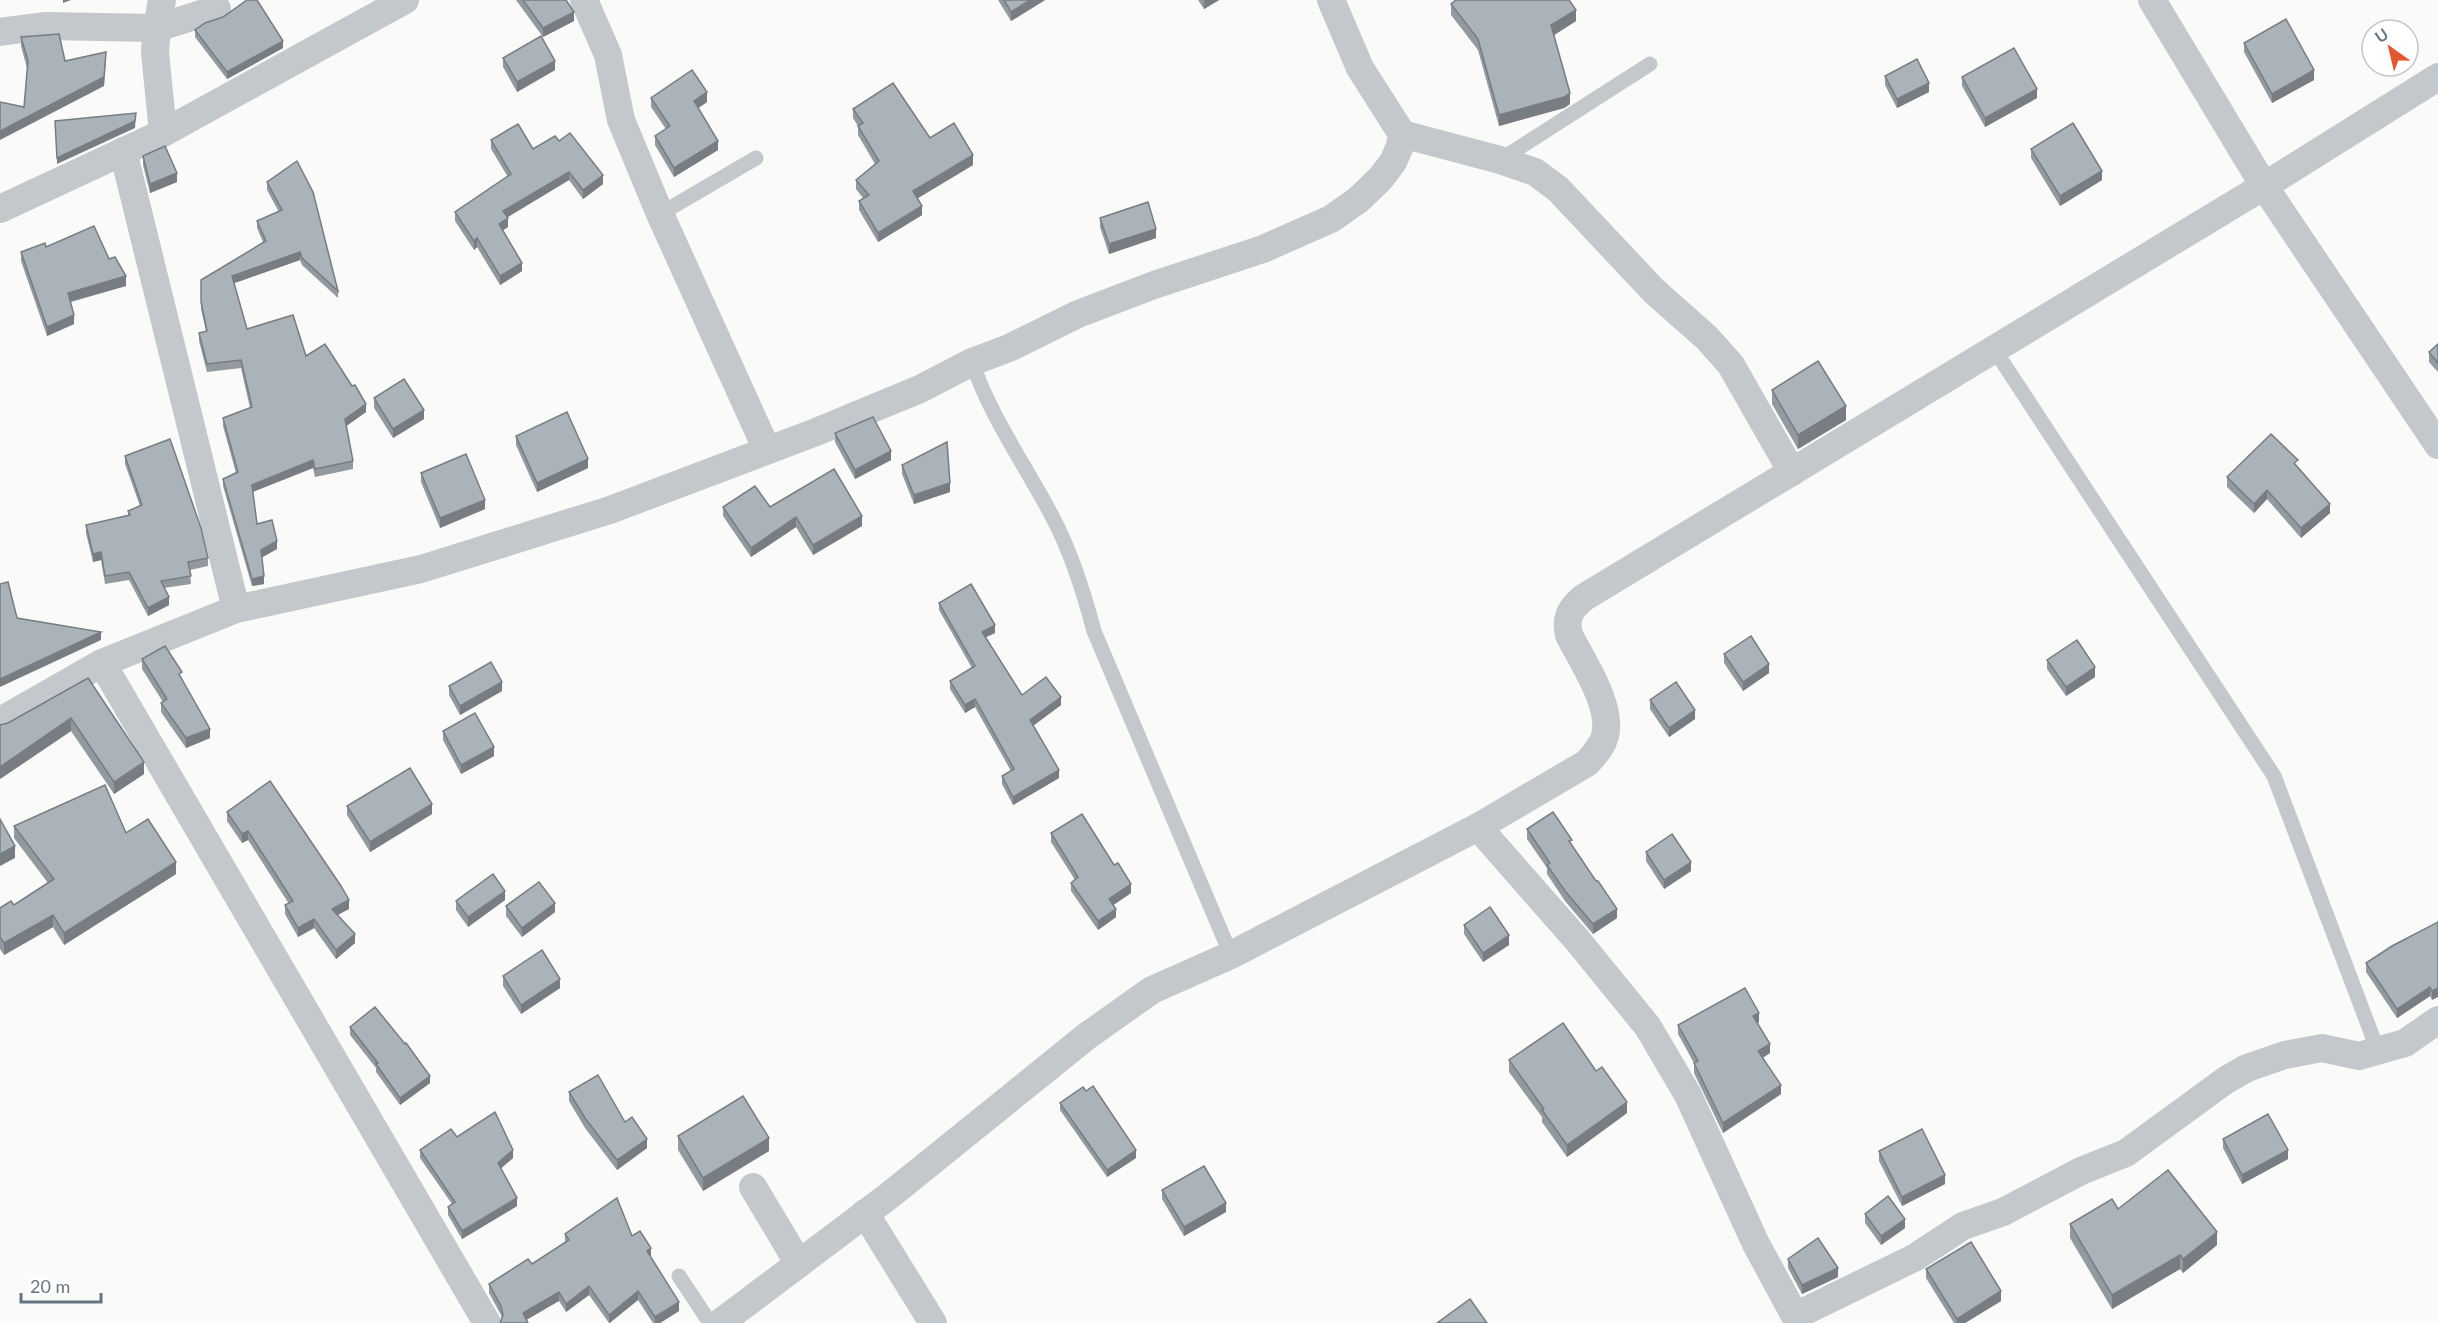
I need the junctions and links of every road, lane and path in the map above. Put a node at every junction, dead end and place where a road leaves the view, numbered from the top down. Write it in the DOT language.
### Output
graph roads {
  1 [pos="162,0"];
  2 [pos="405,0"];
  3 [pos="584,0"];
  4 [pos="1331,0"];
  5 [pos="2152,0"];
  6 [pos="217,9"];
  7 [pos="157,28"];
  8 [pos="0,32"];
  9 [pos="1650,64"];
  10 [pos="2438,77"];
  11 [pos="163,133"];
  12 [pos="1402,134"];
  13 [pos="123,151"];
  14 [pos="756,158"];
  15 [pos="1500,160"];
  16 [pos="2264,186"];
  17 [pos="0,209"];
  18 [pos="660,214"];
  19 [pos="1994,349"];
  20 [pos="972,362"];
  21 [pos="2438,445"];
  22 [pos="767,450"];
  23 [pos="1792,472"];
  24 [pos="236,609"];
  25 [pos="102,663"];
  26 [pos="0,721"];
  27 [pos="1478,826"];
  28 [pos="1231,955"];
  29 [pos="2438,1020"];
  30 [pos="2378,1051"];
  31 [pos="753,1187"];
  32 [pos="866,1213"];
  33 [pos="799,1264"];
  34 [pos="679,1276"];
  35 [pos="1793,1321"];
  36 [pos="487,1323"];
  37 [pos="711,1323"];
  38 [pos="720,1323"];
  39 [pos="933,1323"];
  1 -- 7 [label="street"];
  2 -- 11 [label="street"];
  3 -- 18 [label="street"];
  4 -- 12 [label="street"];
  5 -- 16 [label="street"];
  6 -- 7 [label="street"];
  7 -- 8 [label="street"];
  7 -- 11 [label="street"];
  9 -- 15 [label="lane"];
  10 -- 16 [label="street"];
  11 -- 13 [label="street"];
  12 -- 15 [label="street"];
  12 -- 20 [label="street"];
  13 -- 17 [label="street"];
  13 -- 24 [label="street"];
  14 -- 18 [label="lane"];
  15 -- 23 [label="street"];
  16 -- 19 [label="street"];
  16 -- 21 [label="street"];
  18 -- 22 [label="street"];
  19 -- 23 [label="street"];
  19 -- 30 [label="lane"];
  20 -- 22 [label="street"];
  20 -- 28 [label="lane"];
  22 -- 24 [label="street"];
  23 -- 27 [label="street"];
  24 -- 25 [label="street"];
  25 -- 26 [label="street"];
  25 -- 36 [label="street"];
  27 -- 28 [label="street"];
  27 -- 35 [label="street"];
  28 -- 32 [label="street"];
  29 -- 30 [label="street"];
  30 -- 35 [label="street"];
  31 -- 33 [label="street"];
  32 -- 33 [label="street"];
  32 -- 39 [label="street"];
  33 -- 38 [label="street"];
  34 -- 37 [label="lane"];
}
